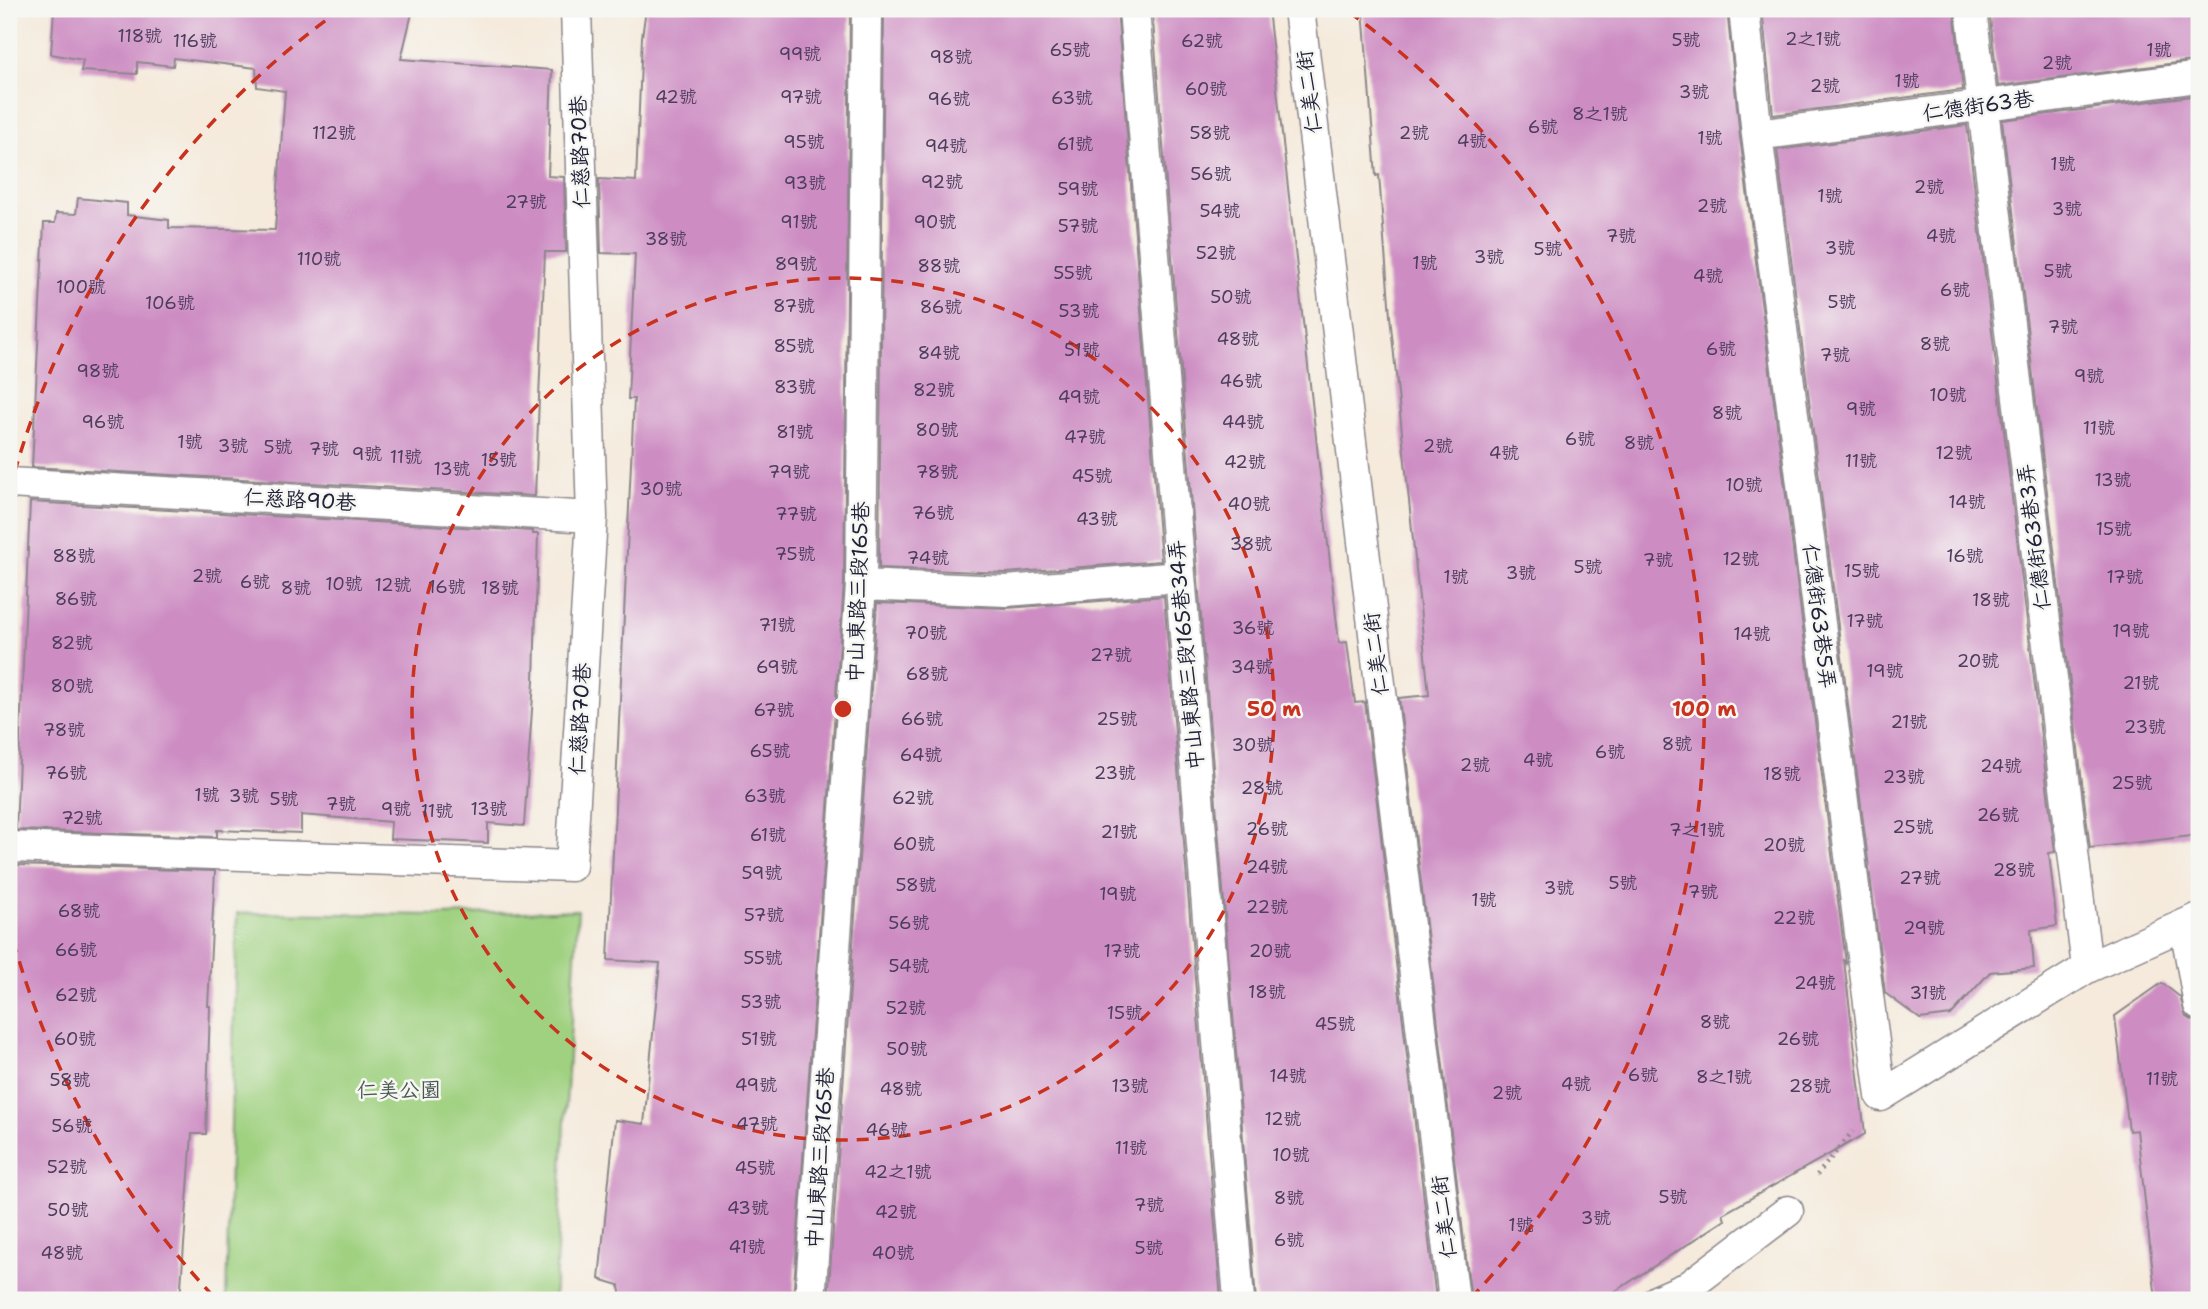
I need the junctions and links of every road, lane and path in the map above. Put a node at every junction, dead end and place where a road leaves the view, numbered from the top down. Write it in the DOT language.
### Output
graph roads {
  1 [pos="576,9"];
  2 [pos="867,9"];
  3 [pos="1134,9"];
  4 [pos="1299,9"];
  5 [pos="1744,9"];
  6 [pos="1971,9"];
  7 [pos="2199,76"];
  8 [pos="1981,105"];
  9 [pos="1757,135"];
  10 [pos="9,483"];
  11 [pos="592,517"];
  12 [pos="1180,577"];
  13 [pos="861,585"];
  14 [pos="9,847"];
  15 [pos="2192,922"];
  16 [pos="2087,968"];
  17 [pos="2199,1005"];
  18 [pos="1881,1096"];
  19 [pos="1788,1211"];
  20 [pos="810,1300"];
  21 [pos="1239,1300"];
  22 [pos="1454,1300"];
  23 [pos="1658,1300"];
  1 -- 11 [label="lane, 仁慈路70巷"];
  2 -- 13 [label="lane, 中山東路三段165巷"];
  3 -- 12 [label="lane, 中山東路三段165巷34弄"];
  4 -- 22 [label="lane, 仁美二街"];
  5 -- 9 [label="lane, 仁德街63巷5弄"];
  6 -- 8 [label="lane, 仁德街63巷3弄"];
  7 -- 8 [label="lane, 仁德街63巷"];
  8 -- 9 [label="lane, 仁德街63巷"];
  8 -- 16 [label="lane, 仁德街63巷3弄"];
  9 -- 18 [label="lane, 仁德街63巷5弄"];
  10 -- 11 [label="lane, 仁慈路90巷"];
  11 -- 14 [label="lane, 仁慈路70巷"];
  12 -- 13 [label="lane"];
  12 -- 21 [label="lane, 中山東路三段165巷34弄"];
  13 -- 20 [label="lane, 中山東路三段165巷"];
  15 -- 16 [label="lane"];
  15 -- 17 [label="lane"];
  16 -- 18 [label="lane"];
  18 -- 19 [label="path"];
  19 -- 23 [label="lane"];
}
